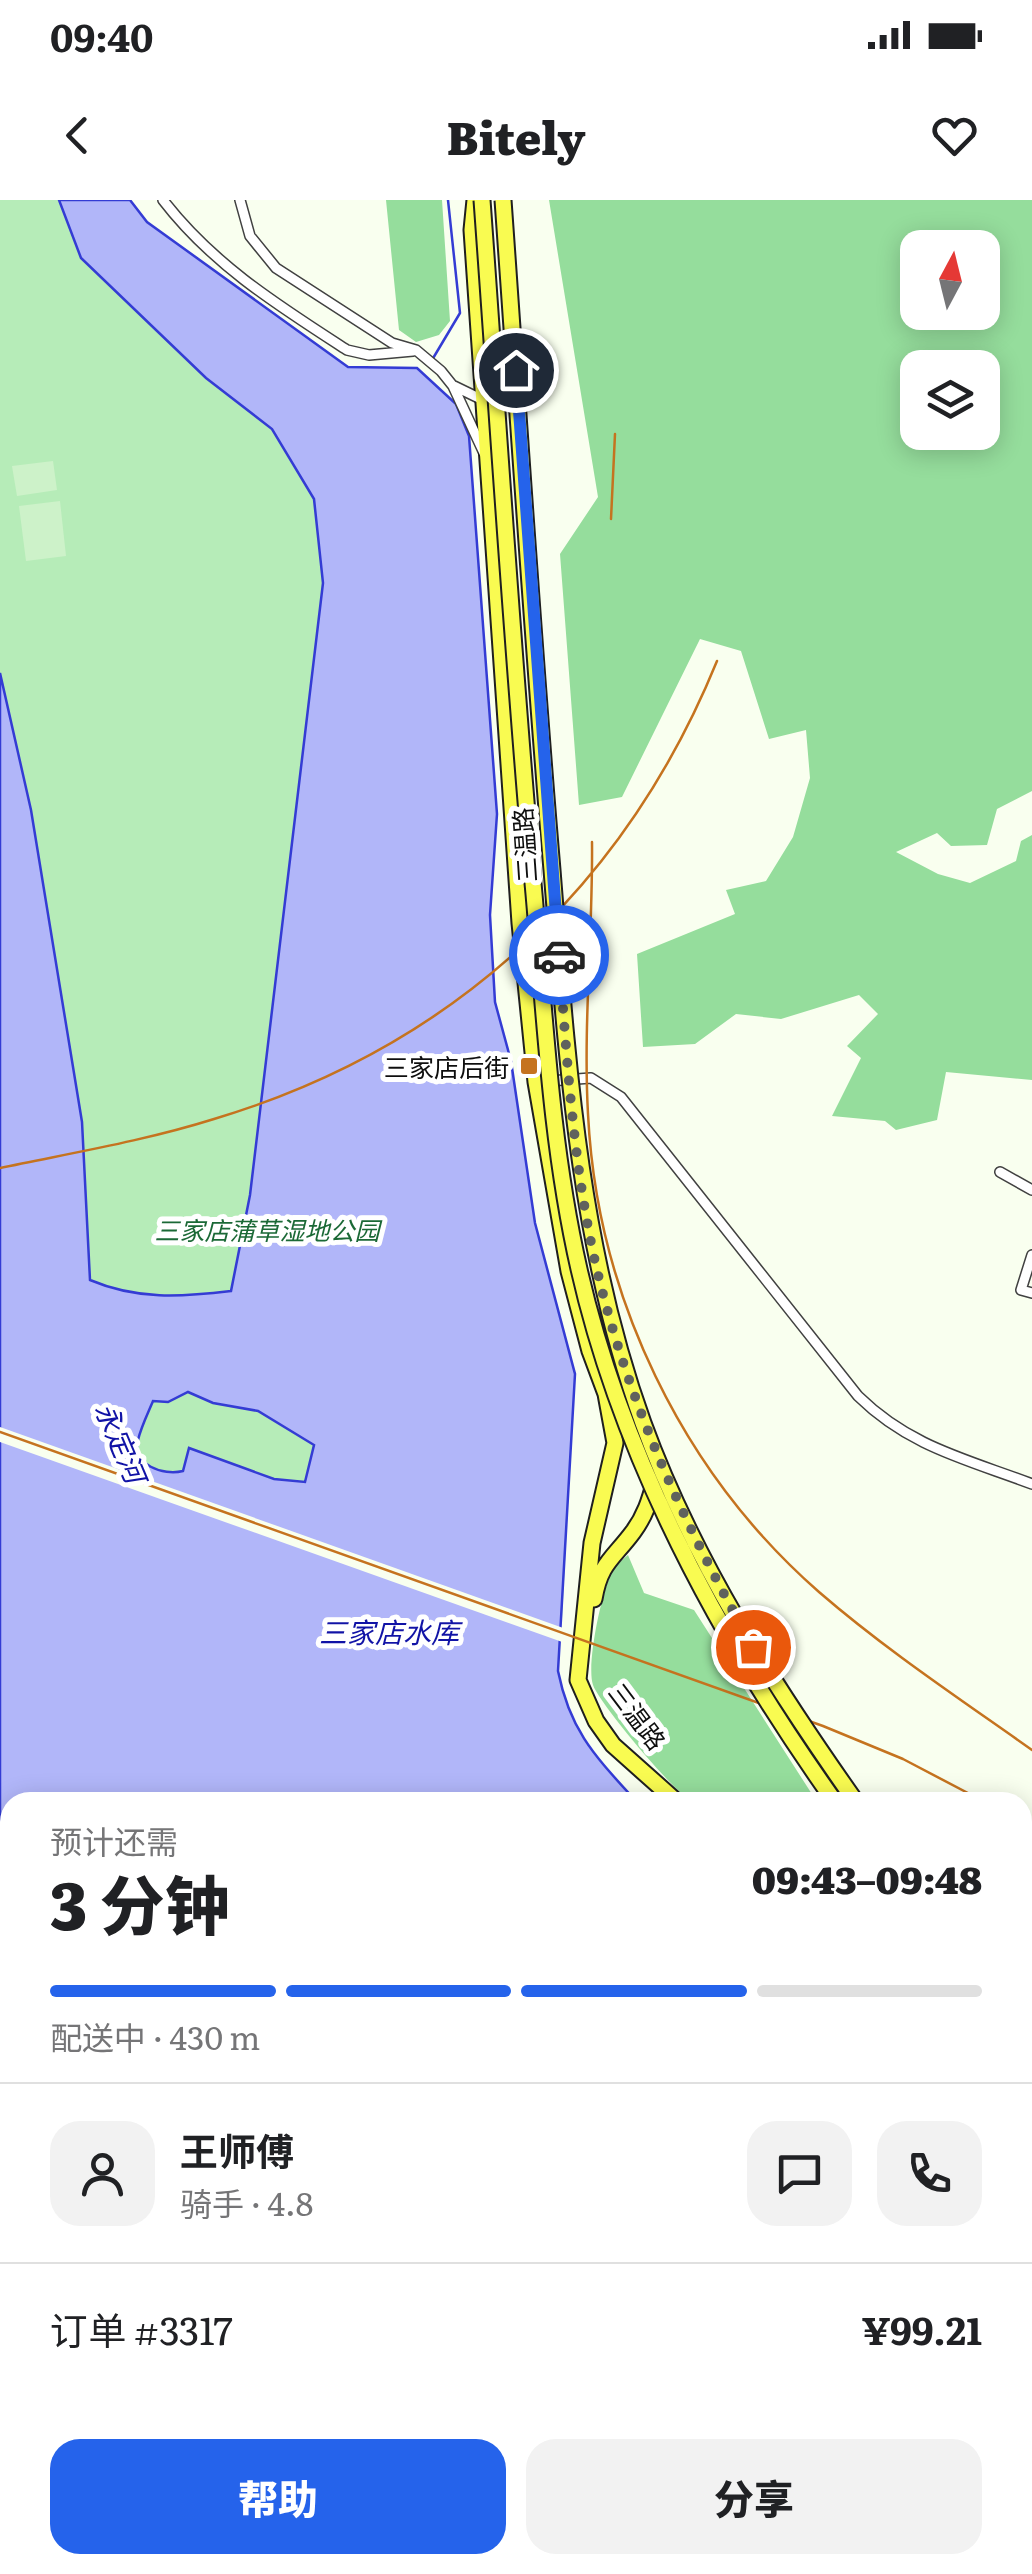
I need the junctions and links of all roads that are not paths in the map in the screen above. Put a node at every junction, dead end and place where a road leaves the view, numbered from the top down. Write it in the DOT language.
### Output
graph roads {
  1 [pos="163,200"];
  2 [pos="240,200"];
  3 [pos="478,200"];
  4 [pos="504,200"];
  5 [pos="420,354"];
  6 [pos="452,385"];
  7 [pos="485,401"];
  8 [pos="489,466"];
  9 [pos="537,693"];
  10 [pos="566,1079"];
  11 [pos="536,1082"];
  12 [pos="1000,1172"];
  13 [pos="1032,1190"];
  14 [pos="584,1198"];
  15 [pos="1032,1255"];
  16 [pos="1032,1294"];
  17 [pos="643,1422"];
  18 [pos="1032,1484"];
  19 [pos="663,1792"];
  20 [pos="829,1792"];
  21 [pos="849,1792"];
  1 -- 5 [label="street"];
  2 -- 5 [label="street"];
  3 -- 7 [label="highway, 三温路"];
  3 -- 20 [label="highway, bridge"];
  4 -- 9 [label="highway, 三温路, bridge"];
  5 -- 6 [label="street"];
  6 -- 7 [label="street"];
  6 -- 8 [label="street"];
  7 -- 8 [label="highway, 三温路"];
  8 -- 11 [label="highway, 三温路"];
  9 -- 10 [label="highway, 三温路"];
  9 -- 14 [label="highway, bridge"];
  10 -- 11 [label="street"];
  10 -- 14 [label="highway, 三温路"];
  10 -- 18 [label="street"];
  11 -- 19 [label="highway, 三温路"];
  12 -- 13 [label="street"];
  14 -- 17 [label="highway, 三温路"];
  15 -- 16 [label="street"];
  17 -- 19 [label="highway, 三温路"];
  17 -- 21 [label="highway, bridge"];
}
